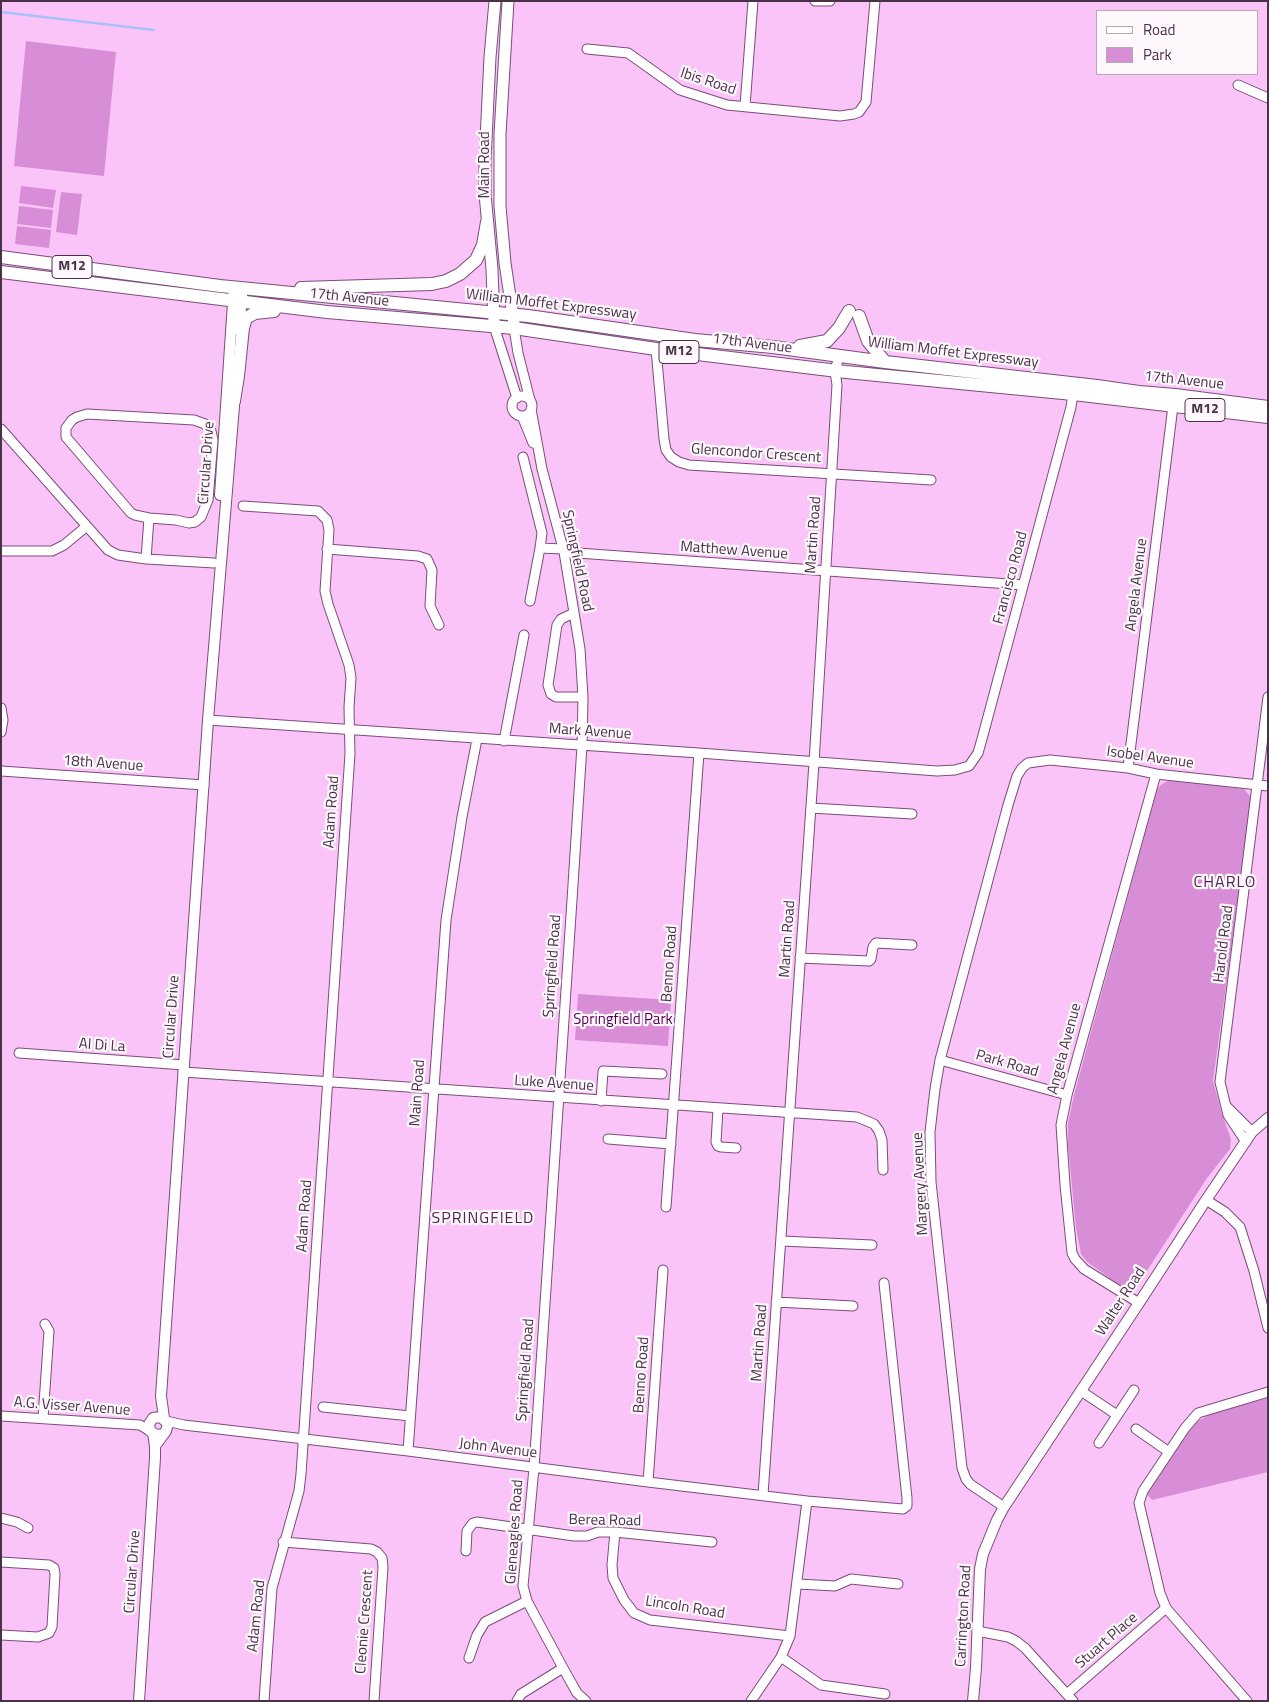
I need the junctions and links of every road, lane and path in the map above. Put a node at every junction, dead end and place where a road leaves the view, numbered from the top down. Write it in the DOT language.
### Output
graph roads {
  1 [pos="495,1"];
  2 [pos="508,1"];
  3 [pos="753,1"];
  4 [pos="815,1"];
  5 [pos="830,1"];
  6 [pos="875,1"];
  7 [pos="587,49"];
  8 [pos="1238,85"];
  9 [pos="1268,98"];
  10 [pos="745,106"];
  11 [pos="487,222"];
  12 [pos="1,257"];
  13 [pos="1,272"];
  14 [pos="282,292"];
  15 [pos="237,294"];
  16 [pos="291,308"];
  17 [pos="494,320"];
  18 [pos="514,321"];
  19 [pos="773,347"];
  20 [pos="656,349"];
  21 [pos="844,356"];
  22 [pos="885,362"];
  23 [pos="840,371"];
  24 [pos="1097,386"];
  25 [pos="1073,394"];
  26 [pos="517,398"];
  27 [pos="234,401"];
  28 [pos="530,405"];
  29 [pos="1173,406"];
  30 [pos="1268,407"];
  31 [pos="522,416"];
  32 [pos="1268,417"];
  33 [pos="1,429"];
  34 [pos="523,457"];
  35 [pos="542,469"];
  36 [pos="832,473"];
  37 [pos="931,480"];
  38 [pos="243,506"];
  39 [pos="149,518"];
  40 [pos="87,526"];
  41 [pos="540,548"];
  42 [pos="327,549"];
  43 [pos="1,551"];
  44 [pos="563,551"];
  45 [pos="146,559"];
  46 [pos="214,563"];
  47 [pos="825,571"];
  48 [pos="1023,585"];
  49 [pos="530,601"];
  50 [pos="574,613"];
  51 [pos="439,625"];
  52 [pos="524,635"];
  53 [pos="214,640"];
  54 [pos="583,697"];
  55 [pos="1268,697"];
  56 [pos="1,708"];
  57 [pos="208,720"];
  58 [pos="350,729"];
  59 [pos="1,732"];
  60 [pos="477,739"];
  61 [pos="504,741"];
  62 [pos="582,746"];
  63 [pos="699,753"];
  64 [pos="814,763"];
  65 [pos="1028,763"];
  66 [pos="969,766"];
  67 [pos="1128,768"];
  68 [pos="1,771"];
  69 [pos="1156,774"];
  70 [pos="204,785"];
  71 [pos="1258,785"];
  72 [pos="1268,786"];
  73 [pos="811,808"];
  74 [pos="912,814"];
  75 [pos="912,945"];
  76 [pos="800,958"];
  77 [pos="19,1053"];
  78 [pos="940,1060"];
  79 [pos="184,1069"];
  80 [pos="662,1074"];
  81 [pos="328,1083"];
  82 [pos="433,1090"];
  83 [pos="1067,1095"];
  84 [pos="558,1098"];
  85 [pos="601,1101"];
  86 [pos="673,1106"];
  87 [pos="1226,1106"];
  88 [pos="718,1109"];
  89 [pos="789,1114"];
  90 [pos="1268,1118"];
  91 [pos="1252,1132"];
  92 [pos="608,1139"];
  93 [pos="1246,1142"];
  94 [pos="671,1144"];
  95 [pos="736,1148"];
  96 [pos="882,1170"];
  97 [pos="1206,1200"];
  98 [pos="666,1207"];
  99 [pos="781,1241"];
  100 [pos="872,1245"];
  101 [pos="663,1270"];
  102 [pos="884,1283"];
  103 [pos="776,1302"];
  104 [pos="1139,1303"];
  105 [pos="853,1306"];
  106 [pos="45,1324"];
  107 [pos="1268,1328"];
  108 [pos="1134,1390"];
  109 [pos="1081,1391"];
  110 [pos="1268,1392"];
  111 [pos="323,1407"];
  112 [pos="1117,1415"];
  113 [pos="1,1416"];
  114 [pos="410,1416"];
  115 [pos="43,1418"];
  116 [pos="158,1426"];
  117 [pos="1136,1429"];
  118 [pos="303,1439"];
  119 [pos="1099,1443"];
  120 [pos="408,1451"];
  121 [pos="1169,1452"];
  122 [pos="534,1468"];
  123 [pos="648,1482"];
  124 [pos="763,1495"];
  125 [pos="807,1500"];
  126 [pos="1004,1507"];
  127 [pos="1,1518"];
  128 [pos="28,1528"];
  129 [pos="528,1530"];
  130 [pos="616,1532"];
  131 [pos="283,1542"];
  132 [pos="712,1542"];
  133 [pos="466,1551"];
  134 [pos="1,1562"];
  135 [pos="798,1584"];
  136 [pos="898,1584"];
  137 [pos="527,1601"];
  138 [pos="1166,1608"];
  139 [pos="977,1632"];
  140 [pos="1,1635"];
  141 [pos="790,1636"];
  142 [pos="781,1657"];
  143 [pos="469,1658"];
  144 [pos="563,1668"];
  145 [pos="885,1694"];
  146 [pos="1070,1698"];
  147 [pos="139,1701"];
  148 [pos="264,1701"];
  149 [pos="374,1701"];
  150 [pos="517,1701"];
  151 [pos="586,1701"];
  152 [pos="751,1701"];
  153 [pos="972,1701"];
  154 [pos="1247,1701"];
  1 -- 11 [label="main road, Main Road"];
  2 -- 18 [label="main road, Main Road"];
  3 -- 10 [label="street"];
  4 -- 5 [label="street"];
  6 -- 10 [label="street, Ibis Road"];
  7 -- 10 [label="street, Ibis Road"];
  8 -- 9 [label="street"];
  11 -- 14 [label="main road"];
  11 -- 17 [label="main road, Main Road"];
  12 -- 15 [label="main road, William Moffet Expressway / M12"];
  13 -- 15 [label="main road, William Moffet Expressway / M12"];
  14 -- 15 [label="main road, William Moffet Expressway / M12"];
  14 -- 17 [label="main road, William Moffet Expressway / M12"];
  15 -- 16 [label="main road, 17th Avenue / M12"];
  15 -- 27 [label="street, Circular Drive"];
  15 -- 46 [label="street, Circular Drive"];
  16 -- 17 [label="main road, 17th Avenue / M12"];
  16 -- 27 [label="main road"];
  17 -- 18 [label="main road, 17th Avenue / M12"];
  17 -- 26 [label="street"];
  18 -- 19 [label="main road, William Moffet Expressway / M12"];
  18 -- 20 [label="main road, 17th Avenue / M12"];
  18 -- 28 [label="street, Springfield Road"];
  19 -- 21 [label="main road, William Moffet Expressway / M12"];
  19 -- 22 [label="main road"];
  20 -- 23 [label="main road, 17th Avenue / M12"];
  20 -- 36 [label="street, Glencondor Crescent"];
  21 -- 22 [label="main road, William Moffet Expressway / M12"];
  21 -- 23 [label="street, Martin Road"];
  22 -- 24 [label="main road, William Moffet Expressway / M12"];
  23 -- 25 [label="main road, 17th Avenue / M12"];
  23 -- 36 [label="street, Martin Road"];
  24 -- 30 [label="main road, 17th Avenue / M12"];
  25 -- 29 [label="main road, 17th Avenue / M12"];
  25 -- 48 [label="street, Francisco Road"];
  26 -- 28 [label="street"];
  26 -- 31 [label="street"];
  27 -- 53 [label="street, Circular Drive"];
  28 -- 31 [label="street"];
  28 -- 35 [label="street, Springfield Road"];
  29 -- 32 [label="main road, 17th Avenue / M12"];
  29 -- 67 [label="street, Angela Avenue"];
  31 -- 35 [label="street, Springfield Road"];
  33 -- 40 [label="street"];
  34 -- 41 [label="street"];
  35 -- 44 [label="street, Springfield Road"];
  36 -- 37 [label="street"];
  36 -- 47 [label="street, Martin Road"];
  38 -- 42 [label="street, Adam Road"];
  39 -- 39 [label="street"];
  39 -- 45 [label="street"];
  40 -- 43 [label="street"];
  40 -- 45 [label="street"];
  41 -- 44 [label="street, Matthew Avenue"];
  41 -- 49 [label="street"];
  42 -- 51 [label="street"];
  42 -- 58 [label="street, Adam Road"];
  44 -- 47 [label="street, Matthew Avenue"];
  44 -- 50 [label="street, Springfield Road"];
  45 -- 46 [label="street"];
  46 -- 53 [label="street, Circular Drive"];
  47 -- 48 [label="street, Matthew Avenue"];
  47 -- 64 [label="street, Martin Road"];
  48 -- 66 [label="street, Francisco Road"];
  50 -- 54 [label="street, Springfield Road"];
  50 -- 54 [label="street"];
  52 -- 61 [label="street"];
  53 -- 57 [label="street, Circular Drive"];
  54 -- 62 [label="street, Springfield Road"];
  55 -- 71 [label="street, Harold Road"];
  56 -- 59 [label="street"];
  57 -- 58 [label="street, Mark Avenue"];
  57 -- 70 [label="street, Circular Drive"];
  58 -- 60 [label="street, Mark Avenue"];
  58 -- 81 [label="street, Adam Road"];
  60 -- 61 [label="street, Mark Avenue"];
  60 -- 82 [label="street, Main Road"];
  61 -- 62 [label="street, Mark Avenue"];
  62 -- 63 [label="street, Mark Avenue"];
  62 -- 84 [label="street, Springfield Road"];
  63 -- 64 [label="street, Mark Avenue"];
  63 -- 86 [label="street, Benno Road"];
  64 -- 66 [label="street, Mark Avenue"];
  64 -- 73 [label="street, Martin Road"];
  65 -- 67 [label="street, Isobel Avenue"];
  65 -- 78 [label="street, Margery Avenue"];
  67 -- 69 [label="street, Isobel Avenue"];
  68 -- 70 [label="street, 18th Avenue"];
  69 -- 71 [label="street, Isobel Avenue"];
  69 -- 83 [label="street, Angela Avenue"];
  70 -- 79 [label="street, Circular Drive"];
  71 -- 72 [label="street, Isobel Avenue"];
  71 -- 87 [label="street, Harold Road"];
  73 -- 74 [label="street"];
  73 -- 76 [label="street, Martin Road"];
  75 -- 76 [label="street"];
  76 -- 89 [label="street, Martin Road"];
  77 -- 79 [label="street, Al Di La"];
  78 -- 83 [label="street, Park Road"];
  78 -- 126 [label="street, Margery Avenue"];
  79 -- 81 [label="street, Luke Avenue"];
  79 -- 116 [label="street, Circular Drive"];
  80 -- 85 [label="street"];
  81 -- 82 [label="street, Luke Avenue"];
  81 -- 118 [label="street, Adam Road"];
  82 -- 84 [label="street, Luke Avenue"];
  82 -- 114 [label="street, Main Road"];
  83 -- 104 [label="street, Angela Avenue"];
  84 -- 85 [label="street, Luke Avenue"];
  84 -- 122 [label="street, Springfield Road"];
  85 -- 86 [label="street, Luke Avenue"];
  86 -- 88 [label="street, Luke Avenue"];
  86 -- 94 [label="street, Benno Road"];
  87 -- 91 [label="street"];
  87 -- 93 [label="street, Harold Road"];
  88 -- 89 [label="street, Luke Avenue"];
  88 -- 95 [label="street"];
  89 -- 96 [label="street, Luke Avenue"];
  89 -- 99 [label="street, Martin Road"];
  90 -- 91 [label="street, Walter Road"];
  91 -- 93 [label="street, Walter Road"];
  92 -- 94 [label="street"];
  93 -- 97 [label="street, Walter Road"];
  94 -- 98 [label="street, Benno Road"];
  97 -- 104 [label="street, Walter Road"];
  97 -- 107 [label="street"];
  99 -- 100 [label="street"];
  99 -- 103 [label="street, Martin Road"];
  101 -- 123 [label="street, Benno Road"];
  102 -- 125 [label="street, John Avenue"];
  103 -- 105 [label="street"];
  103 -- 124 [label="street, Martin Road"];
  104 -- 109 [label="street, Walter Road"];
  106 -- 115 [label="street"];
  108 -- 112 [label="street"];
  109 -- 112 [label="street"];
  109 -- 126 [label="street, Walter Road"];
  110 -- 121 [label="street"];
  111 -- 114 [label="street"];
  112 -- 119 [label="street"];
  113 -- 115 [label="street, A.G. Visser Avenue"];
  114 -- 120 [label="street, Main Road"];
  115 -- 116 [label="street, A.G. Visser Avenue"];
  116 -- 118 [label="street, John Avenue"];
  116 -- 147 [label="street, Circular Drive"];
  117 -- 121 [label="street"];
  118 -- 120 [label="street, John Avenue"];
  118 -- 131 [label="street, Adam Road"];
  120 -- 122 [label="street, John Avenue"];
  121 -- 138 [label="street"];
  122 -- 123 [label="street, John Avenue"];
  122 -- 129 [label="street, Gleneagles Road"];
  123 -- 124 [label="street, John Avenue"];
  124 -- 125 [label="street, John Avenue"];
  125 -- 135 [label="street"];
  126 -- 139 [label="street, Carrington Road"];
  127 -- 128 [label="street"];
  129 -- 130 [label="street, Berea Road"];
  129 -- 133 [label="street, Berea Road"];
  129 -- 137 [label="street, Gleneagles Road"];
  130 -- 132 [label="street, Berea Road"];
  130 -- 141 [label="street, Lincoln Road"];
  131 -- 148 [label="street, Adam Road"];
  131 -- 149 [label="street, Cleonie Crescent"];
  134 -- 140 [label="street"];
  135 -- 136 [label="street"];
  135 -- 141 [label="street"];
  137 -- 143 [label="street"];
  137 -- 144 [label="street, Gleneagles Road"];
  138 -- 146 [label="street, Stuart Place"];
  138 -- 154 [label="street"];
  139 -- 146 [label="street"];
  139 -- 153 [label="street, Carrington Road"];
  141 -- 142 [label="street"];
  142 -- 145 [label="street"];
  142 -- 152 [label="street"];
  144 -- 150 [label="street"];
  144 -- 151 [label="street, Gleneagles Road"];
}
